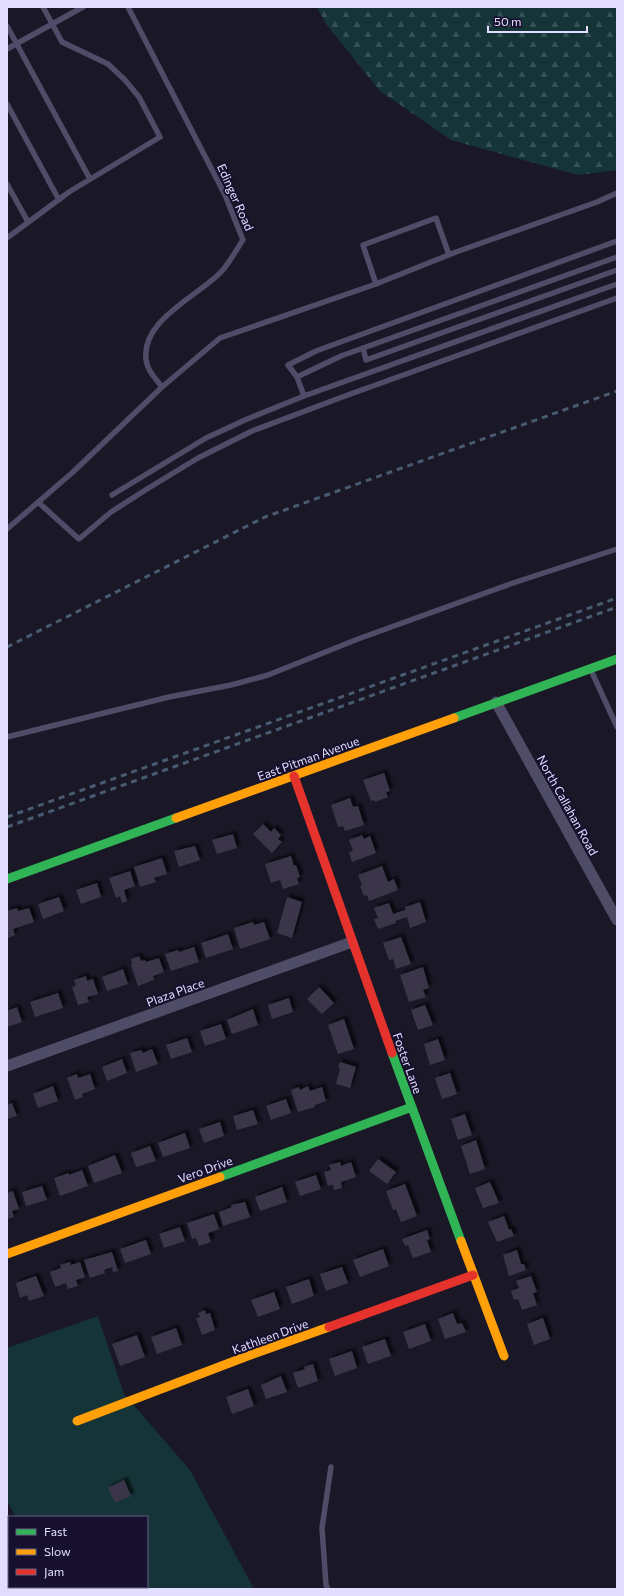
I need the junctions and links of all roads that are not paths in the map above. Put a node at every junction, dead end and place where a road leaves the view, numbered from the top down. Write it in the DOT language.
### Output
graph roads {
  1 [pos="43,7"];
  2 [pos="83,7"];
  3 [pos="128,7"];
  4 [pos="52,24"];
  5 [pos="7,26"];
  6 [pos="17,44"];
  7 [pos="7,49"];
  8 [pos="7,104"];
  9 [pos="90,179"];
  10 [pos="7,184"];
  11 [pos="617,194"];
  12 [pos="59,200"];
  13 [pos="28,222"];
  14 [pos="7,238"];
  15 [pos="617,241"];
  16 [pos="450,255"];
  17 [pos="617,257"];
  18 [pos="617,270"];
  19 [pos="376,284"];
  20 [pos="617,284"];
  21 [pos="617,298"];
  22 [pos="363,348"];
  23 [pos="297,377"];
  24 [pos="162,387"];
  25 [pos="304,396"];
  26 [pos="112,495"];
  27 [pos="38,502"];
  28 [pos="7,529"];
  29 [pos="617,549"];
  30 [pos="617,658"];
  31 [pos="590,668"];
  32 [pos="496,702"];
  33 [pos="617,727"];
  34 [pos="7,737"];
  35 [pos="294,776"];
  36 [pos="7,879"];
  37 [pos="617,920"];
  38 [pos="352,942"];
  39 [pos="7,1066"];
  40 [pos="412,1107"];
  41 [pos="7,1254"];
  42 [pos="473,1274"];
  43 [pos="504,1356"];
  44 [pos="77,1421"];
  45 [pos="331,1468"];
  46 [pos="328,1589"];
  1 -- 4 [label="lane"];
  2 -- 4 [label="lane"];
  3 -- 24 [label="lane, Edinger Road"];
  4 -- 6 [label="lane"];
  4 -- 9 [label="lane"];
  5 -- 6 [label="lane"];
  6 -- 7 [label="lane"];
  6 -- 9 [label="lane"];
  8 -- 12 [label="lane"];
  9 -- 12 [label="lane"];
  10 -- 13 [label="lane"];
  11 -- 16 [label="lane"];
  12 -- 13 [label="lane"];
  13 -- 14 [label="lane"];
  15 -- 23 [label="lane"];
  16 -- 19 [label="lane"];
  16 -- 19 [label="lane"];
  17 -- 22 [label="lane"];
  18 -- 22 [label="lane"];
  19 -- 24 [label="lane"];
  20 -- 25 [label="lane"];
  21 -- 27 [label="lane"];
  22 -- 23 [label="lane"];
  23 -- 25 [label="lane"];
  24 -- 27 [label="lane"];
  25 -- 26 [label="lane"];
  27 -- 28 [label="lane"];
  29 -- 34 [label="lane"];
  30 -- 31 [label="street, East Pitman Avenue"];
  31 -- 32 [label="street, East Pitman Avenue"];
  31 -- 33 [label="lane"];
  32 -- 35 [label="street, East Pitman Avenue"];
  32 -- 37 [label="street, North Callahan Road"];
  35 -- 36 [label="street, East Pitman Avenue"];
  35 -- 38 [label="street, Foster Lane"];
  38 -- 39 [label="street, Plaza Place"];
  38 -- 40 [label="street, Foster Lane"];
  40 -- 41 [label="street, Vero Drive"];
  40 -- 42 [label="street, Foster Lane"];
  42 -- 43 [label="street, Foster Lane"];
  42 -- 44 [label="street, Kathleen Drive"];
  45 -- 46 [label="lane"];
}
